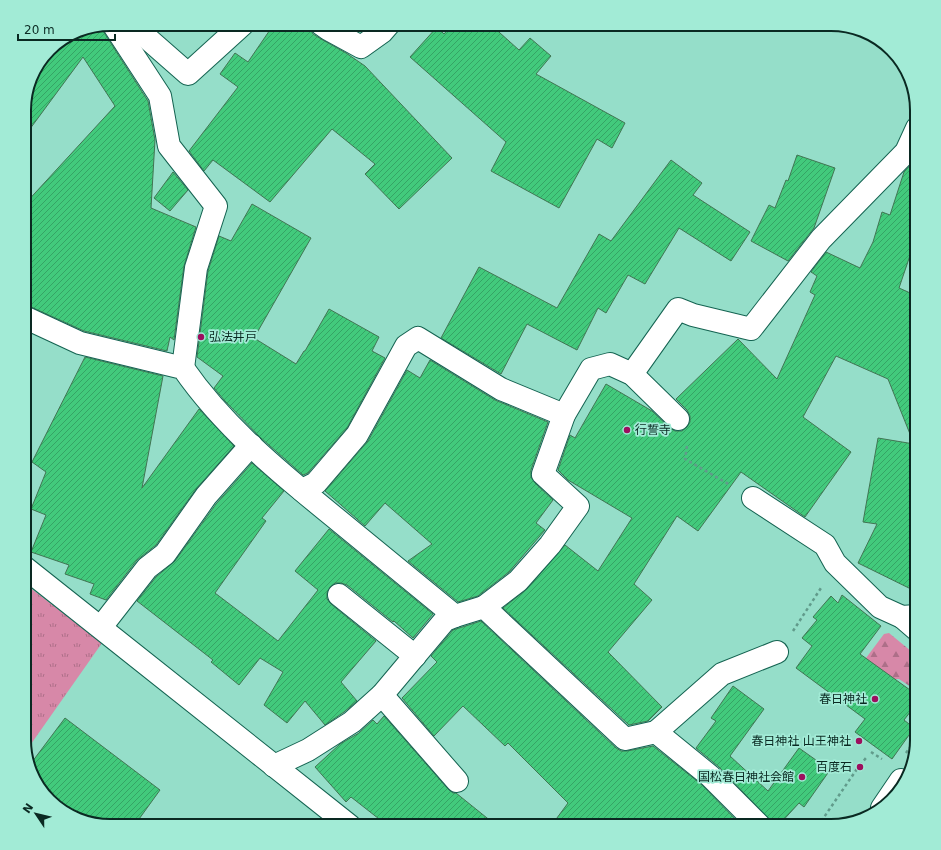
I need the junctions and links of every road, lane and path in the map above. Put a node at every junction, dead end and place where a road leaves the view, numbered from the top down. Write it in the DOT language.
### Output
graph roads {
  1 [pos="118,31"];
  2 [pos="139,31"];
  3 [pos="235,31"];
  4 [pos="332,31"];
  5 [pos="383,31"];
  6 [pos="910,143"];
  7 [pos="31,320"];
  8 [pos="183,368"];
  9 [pos="632,374"];
  10 [pos="564,415"];
  11 [pos="678,419"];
  12 [pos="251,445"];
  13 [pos="302,490"];
  14 [pos="753,498"];
  15 [pos="835,563"];
  16 [pos="31,572"];
  17 [pos="340,595"];
  18 [pos="484,607"];
  19 [pos="455,616"];
  20 [pos="910,620"];
  21 [pos="101,627"];
  22 [pos="777,652"];
  23 [pos="414,656"];
  24 [pos="382,695"];
  25 [pos="656,732"];
  26 [pos="866,758"];
  27 [pos="274,766"];
  28 [pos="457,781"];
  29 [pos="341,819"];
  30 [pos="753,819"];
  31 [pos="823,819"];
  1 -- 8 [label="street"];
  2 -- 3 [label="street"];
  4 -- 5 [label="street"];
  6 -- 9 [label="street"];
  7 -- 8 [label="street"];
  8 -- 12 [label="street"];
  9 -- 10 [label="street"];
  9 -- 11 [label="street"];
  10 -- 13 [label="street"];
  10 -- 18 [label="street"];
  11 -- 14 [label="path"];
  12 -- 13 [label="street"];
  12 -- 21 [label="street"];
  13 -- 19 [label="street"];
  14 -- 15 [label="street"];
  15 -- 20 [label="street"];
  15 -- 22 [label="path"];
  16 -- 21 [label="street"];
  17 -- 23 [label="street"];
  18 -- 19 [label="street"];
  18 -- 25 [label="street"];
  19 -- 23 [label="street"];
  21 -- 27 [label="street"];
  22 -- 25 [label="street"];
  23 -- 24 [label="street"];
  24 -- 27 [label="street"];
  24 -- 28 [label="street"];
  25 -- 30 [label="street"];
  26 -- 31 [label="path"];
  27 -- 29 [label="street"];
}
